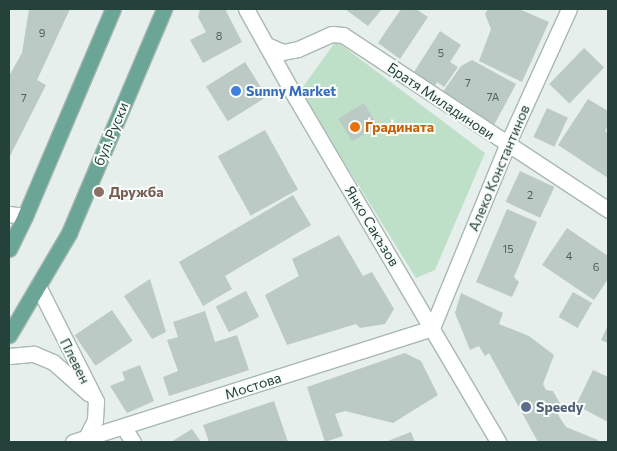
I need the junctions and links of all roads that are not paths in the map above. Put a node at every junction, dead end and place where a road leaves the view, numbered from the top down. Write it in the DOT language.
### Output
graph roads {
  1 [pos="113,9"];
  2 [pos="164,9"];
  3 [pos="246,9"];
  4 [pos="569,9"];
  5 [pos="267,45"];
  6 [pos="507,145"];
  7 [pos="608,210"];
  8 [pos="9,214"];
  9 [pos="25,216"];
  10 [pos="9,249"];
  11 [pos="38,286"];
  12 [pos="432,328"];
  13 [pos="9,335"];
  14 [pos="9,356"];
  15 [pos="96,401"];
  16 [pos="124,428"];
  17 [pos="79,440"];
  18 [pos="133,442"];
  19 [pos="498,442"];
  1 -- 9 [label="main road"];
  2 -- 11 [label="main road, бул. Руски"];
  3 -- 5 [label="street, Янко Сакъзов"];
  4 -- 6 [label="street, Алеко Константинов"];
  5 -- 6 [label="street, Братя Миладинови"];
  5 -- 12 [label="street, Янко Сакъзов"];
  6 -- 7 [label="street, Братя Миладинови"];
  6 -- 12 [label="street, Алеко Константинов"];
  8 -- 9 [label="street"];
  9 -- 10 [label="main road"];
  11 -- 13 [label="main road, бул. Руски"];
  11 -- 15 [label="street, Плевен"];
  12 -- 16 [label="street, Мостова"];
  12 -- 19 [label="street, Янко Сакъзов"];
  14 -- 15 [label="street"];
  15 -- 17 [label="street"];
  16 -- 17 [label="street, Мостова"];
  16 -- 18 [label="street"];
}
